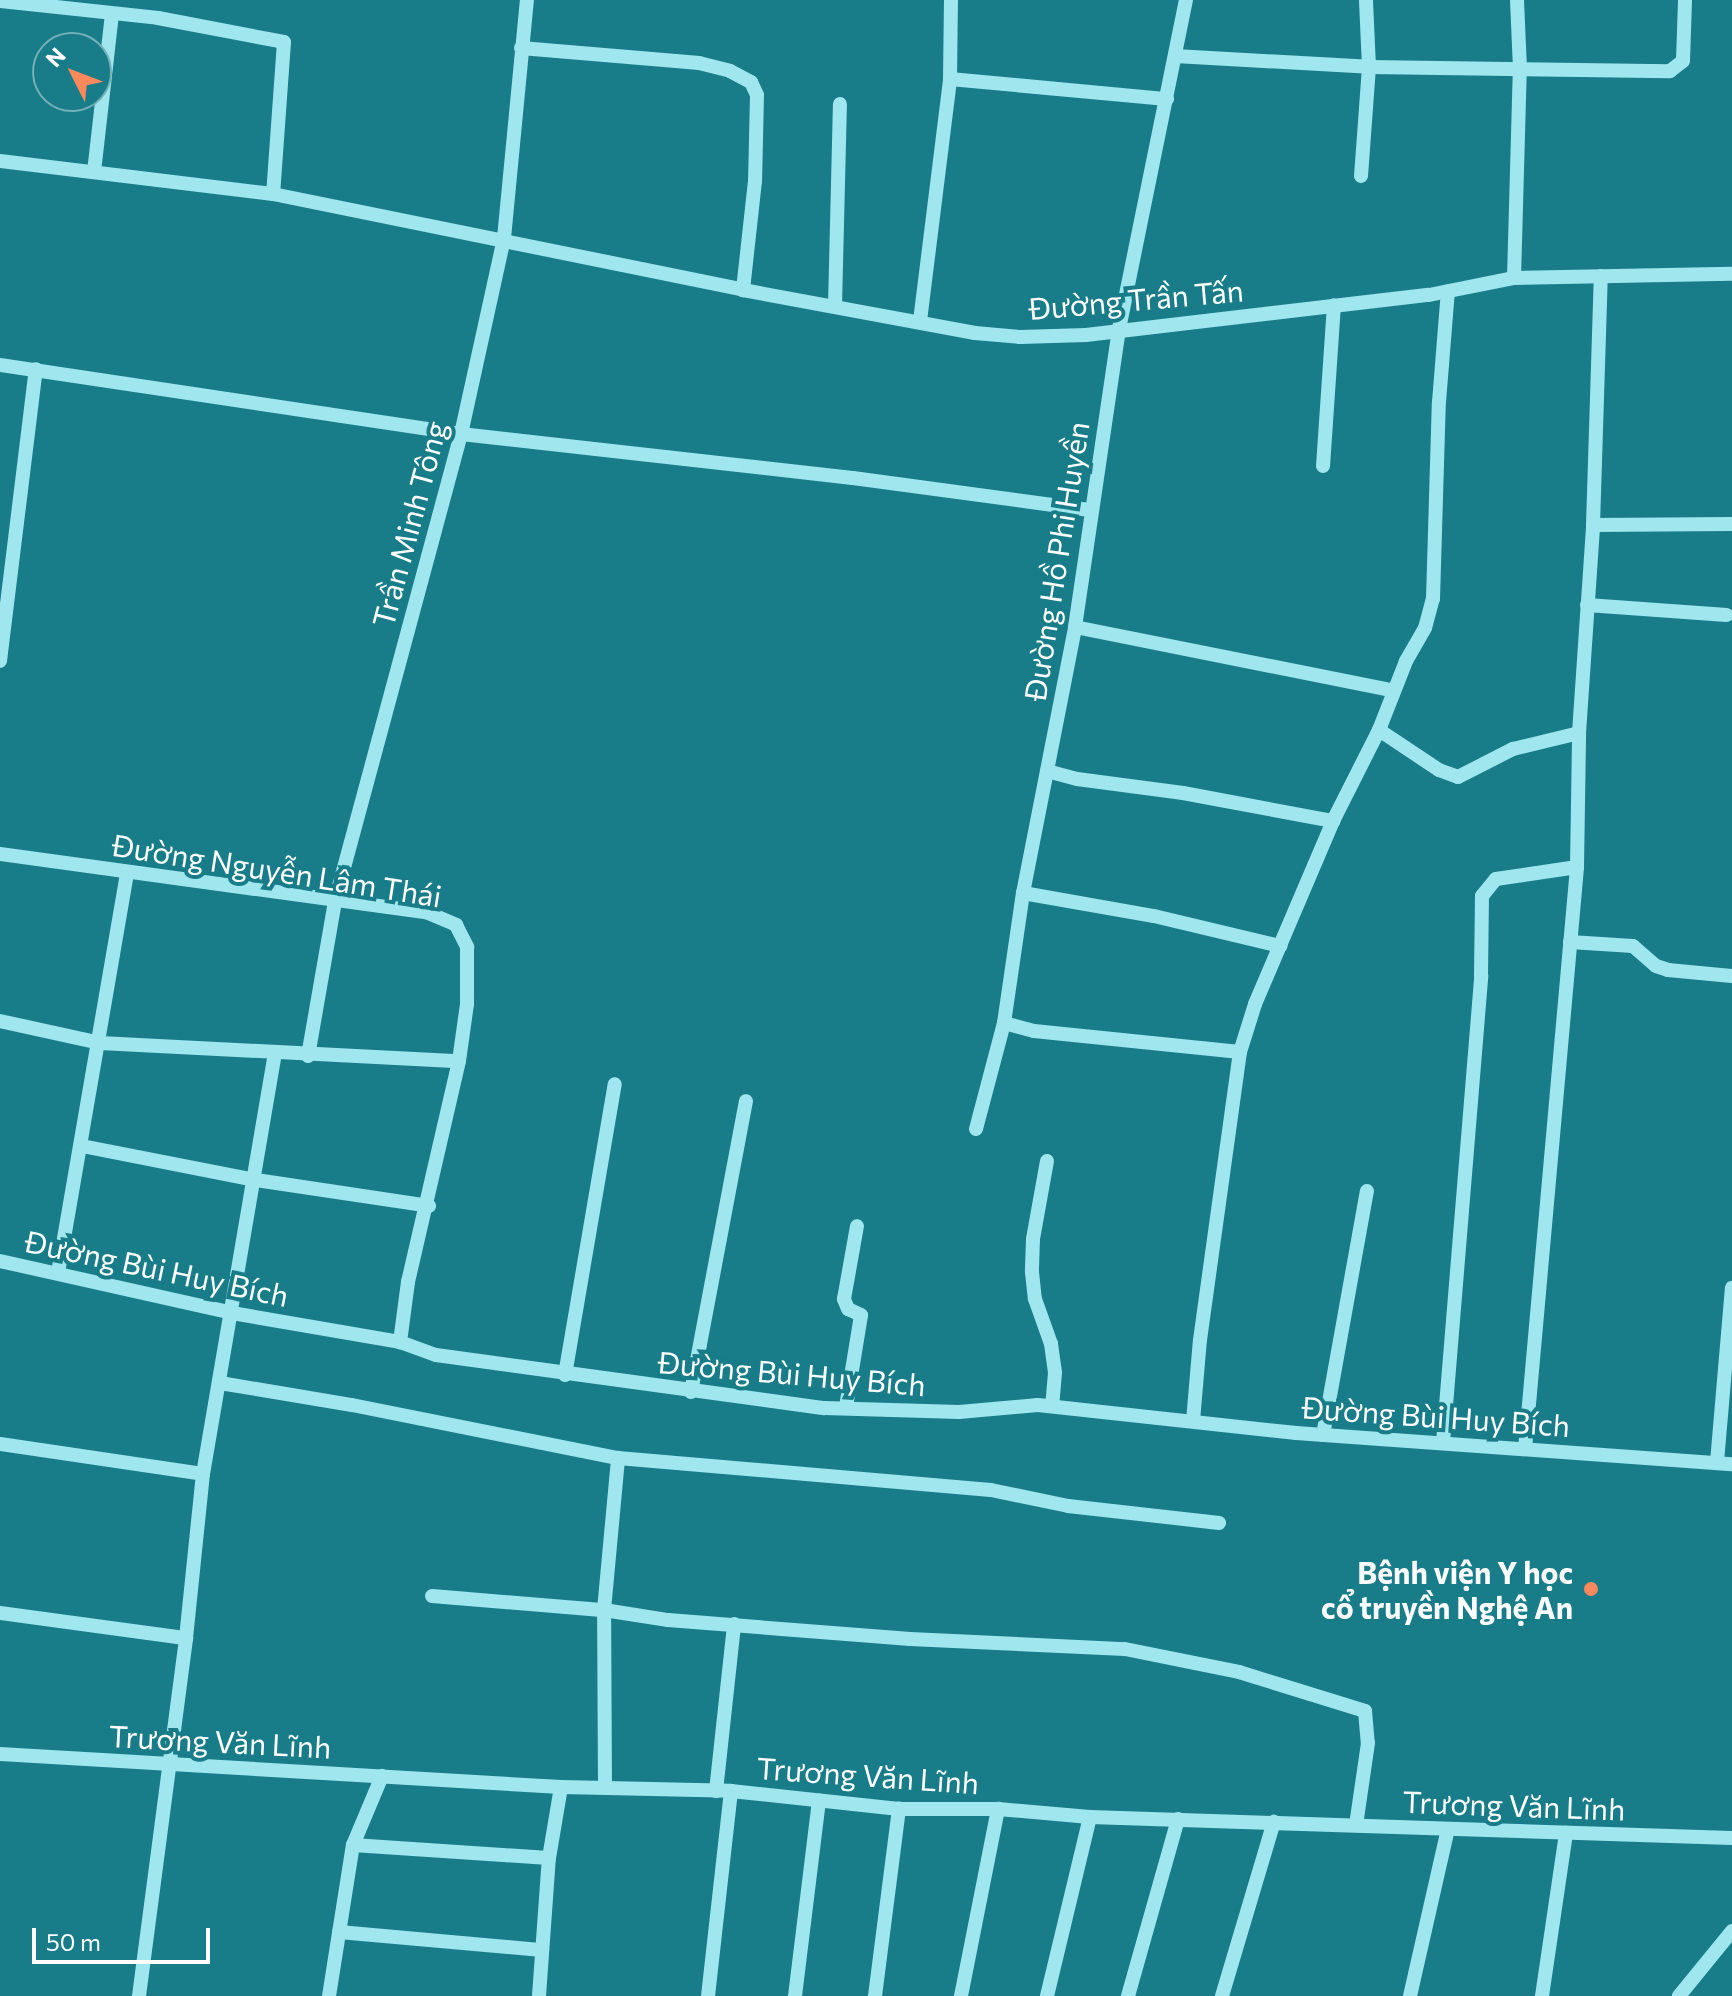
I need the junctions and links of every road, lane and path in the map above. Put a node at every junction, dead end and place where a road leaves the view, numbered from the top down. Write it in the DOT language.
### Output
graph roads {
  1 [pos="527,0"];
  2 [pos="951,0"];
  3 [pos="1186,0"];
  4 [pos="1366,0"];
  5 [pos="1517,0"];
  6 [pos="1685,0"];
  7 [pos="0,1"];
  8 [pos="112,15"];
  9 [pos="521,48"];
  10 [pos="1175,56"];
  11 [pos="1369,67"];
  12 [pos="1520,69"];
  13 [pos="950,79"];
  14 [pos="1167,99"];
  15 [pos="840,104"];
  16 [pos="0,161"];
  17 [pos="94,172"];
  18 [pos="1361,176"];
  19 [pos="273,194"];
  20 [pos="504,238"];
  21 [pos="1732,274"];
  22 [pos="1601,276"];
  23 [pos="1514,278"];
  24 [pos="743,290"];
  25 [pos="1448,291"];
  26 [pos="1334,305"];
  27 [pos="835,306"];
  28 [pos="920,321"];
  29 [pos="1119,329"];
  30 [pos="0,365"];
  31 [pos="36,369"];
  32 [pos="461,434"];
  33 [pos="1323,466"];
  34 [pos="1090,510"];
  35 [pos="1732,524"];
  36 [pos="1593,525"];
  37 [pos="1587,605"];
  38 [pos="1727,615"];
  39 [pos="1075,627"];
  40 [pos="0,661"];
  41 [pos="1394,691"];
  42 [pos="1379,730"];
  43 [pos="1579,733"];
  44 [pos="1047,771"];
  45 [pos="1333,821"];
  46 [pos="0,854"];
  47 [pos="1577,867"];
  48 [pos="127,873"];
  49 [pos="1023,893"];
  50 [pos="335,901"];
  51 [pos="1570,942"];
  52 [pos="1280,946"];
  53 [pos="1732,976"];
  54 [pos="0,1021"];
  55 [pos="1004,1023"];
  56 [pos="100,1043"];
  57 [pos="1240,1052"];
  58 [pos="275,1054"];
  59 [pos="308,1056"];
  60 [pos="459,1061"];
  61 [pos="615,1084"];
  62 [pos="746,1101"];
  63 [pos="976,1129"];
  64 [pos="82,1146"];
  65 [pos="1047,1161"];
  66 [pos="256,1180"];
  67 [pos="1367,1191"];
  68 [pos="429,1206"];
  69 [pos="857,1226"];
  70 [pos="0,1261"];
  71 [pos="58,1273"];
  72 [pos="1732,1288"];
  73 [pos="232,1313"];
  74 [pos="400,1342"];
  75 [pos="565,1375"];
  76 [pos="220,1383"];
  77 [pos="691,1392"];
  78 [pos="1052,1406"];
  79 [pos="846,1407"];
  80 [pos="1193,1421"];
  81 [pos="1323,1435"];
  82 [pos="1443,1442"];
  83 [pos="0,1444"];
  84 [pos="1525,1449"];
  85 [pos="618,1458"];
  86 [pos="1725,1463"];
  87 [pos="203,1474"];
  88 [pos="1219,1523"];
  89 [pos="432,1596"];
  90 [pos="604,1610"];
  91 [pos="0,1613"];
  92 [pos="734,1624"];
  93 [pos="186,1638"];
  94 [pos="0,1754"];
  95 [pos="168,1764"];
  96 [pos="382,1776"];
  97 [pos="605,1786"];
  98 [pos="561,1787"];
  99 [pos="723,1791"];
  100 [pos="819,1800"];
  101 [pos="899,1809"];
  102 [pos="998,1809"];
  103 [pos="1090,1817"];
  104 [pos="1178,1819"];
  105 [pos="1274,1822"];
  106 [pos="1356,1825"];
  107 [pos="1448,1829"];
  108 [pos="1566,1833"];
  109 [pos="1732,1838"];
  110 [pos="353,1845"];
  111 [pos="549,1858"];
  112 [pos="1732,1931"];
  113 [pos="339,1932"];
  114 [pos="542,1950"];
  115 [pos="139,1996"];
  116 [pos="329,1996"];
  117 [pos="539,1996"];
  118 [pos="708,1996"];
  119 [pos="795,1996"];
  120 [pos="875,1996"];
  121 [pos="961,1996"];
  122 [pos="1047,1996"];
  123 [pos="1128,1996"];
  124 [pos="1222,1996"];
  125 [pos="1410,1996"];
  126 [pos="1542,1996"];
  127 [pos="1679,1996"];
  1 -- 9 [label="street, Trần Minh Tông"];
  2 -- 13 [label="street"];
  3 -- 10 [label="street, Đường Hồ Phi Huyền"];
  4 -- 11 [label="street"];
  5 -- 12 [label="street"];
  6 -- 12 [label="street"];
  7 -- 8 [label="street"];
  8 -- 17 [label="street"];
  8 -- 19 [label="street"];
  9 -- 20 [label="street, Trần Minh Tông"];
  9 -- 24 [label="street"];
  10 -- 11 [label="street"];
  10 -- 14 [label="street, Đường Hồ Phi Huyền"];
  11 -- 12 [label="street"];
  11 -- 18 [label="street"];
  12 -- 23 [label="street"];
  13 -- 14 [label="street"];
  13 -- 28 [label="street"];
  14 -- 29 [label="street, Đường Hồ Phi Huyền"];
  15 -- 27 [label="street"];
  16 -- 17 [label="street, Đường Trần Tấn"];
  17 -- 19 [label="street, Đường Trần Tấn"];
  19 -- 20 [label="street, Đường Trần Tấn"];
  20 -- 24 [label="street, Đường Trần Tấn"];
  20 -- 32 [label="street, Trần Minh Tông"];
  21 -- 22 [label="street, Đường Trần Tấn"];
  22 -- 23 [label="street, Đường Trần Tấn"];
  22 -- 36 [label="street"];
  23 -- 25 [label="street, Đường Trần Tấn"];
  24 -- 27 [label="street, Đường Trần Tấn"];
  25 -- 26 [label="street, Đường Trần Tấn"];
  25 -- 41 [label="street"];
  26 -- 29 [label="street, Đường Trần Tấn"];
  26 -- 33 [label="street"];
  27 -- 28 [label="street, Đường Trần Tấn"];
  28 -- 29 [label="street, Đường Trần Tấn"];
  29 -- 34 [label="street, Đường Hồ Phi Huyền"];
  30 -- 31 [label="street"];
  31 -- 32 [label="street"];
  31 -- 40 [label="street"];
  32 -- 34 [label="street"];
  32 -- 50 [label="street, Trần Minh Tông"];
  34 -- 39 [label="street, Đường Hồ Phi Huyền"];
  35 -- 36 [label="street"];
  36 -- 37 [label="street"];
  37 -- 38 [label="street"];
  37 -- 43 [label="street"];
  39 -- 41 [label="street"];
  39 -- 44 [label="street, Đường Hồ Phi Huyền"];
  41 -- 42 [label="street"];
  42 -- 43 [label="street"];
  42 -- 45 [label="street"];
  43 -- 47 [label="street"];
  44 -- 45 [label="street"];
  44 -- 49 [label="street, Đường Hồ Phi Huyền"];
  45 -- 52 [label="street"];
  46 -- 48 [label="street, Đường Nguyễn Lâm Thái"];
  47 -- 51 [label="street"];
  47 -- 82 [label="street"];
  48 -- 50 [label="street, Đường Nguyễn Lâm Thái"];
  48 -- 56 [label="street"];
  49 -- 52 [label="street"];
  49 -- 55 [label="street, Đường Hồ Phi Huyền"];
  50 -- 59 [label="street, Trần Minh Tông"];
  50 -- 60 [label="street, Đường Nguyễn Lâm Thái"];
  51 -- 53 [label="street"];
  51 -- 84 [label="street"];
  52 -- 57 [label="street"];
  54 -- 56 [label="street"];
  55 -- 57 [label="street"];
  55 -- 63 [label="street, Đường Hồ Phi Huyền"];
  56 -- 58 [label="street"];
  56 -- 64 [label="street"];
  57 -- 80 [label="street"];
  58 -- 59 [label="street"];
  58 -- 66 [label="street"];
  59 -- 60 [label="street"];
  60 -- 68 [label="street, Đường Nguyễn Lâm Thái"];
  61 -- 75 [label="street"];
  62 -- 77 [label="street"];
  64 -- 66 [label="street"];
  64 -- 71 [label="street"];
  65 -- 78 [label="street"];
  66 -- 68 [label="street"];
  66 -- 73 [label="street"];
  67 -- 81 [label="street"];
  68 -- 74 [label="street, Đường Nguyễn Lâm Thái"];
  69 -- 79 [label="street"];
  70 -- 71 [label="street, Đường Bùi Huy Bích"];
  71 -- 73 [label="street, Đường Bùi Huy Bích"];
  72 -- 86 [label="street"];
  73 -- 74 [label="street, Đường Bùi Huy Bích"];
  73 -- 76 [label="street"];
  74 -- 75 [label="street, Đường Bùi Huy Bích"];
  75 -- 77 [label="street, Đường Bùi Huy Bích"];
  76 -- 85 [label="street"];
  76 -- 87 [label="street"];
  77 -- 79 [label="street, Đường Bùi Huy Bích"];
  78 -- 79 [label="street, Đường Bùi Huy Bích"];
  78 -- 80 [label="street, Đường Bùi Huy Bích"];
  80 -- 81 [label="street, Đường Bùi Huy Bích"];
  81 -- 82 [label="street, Đường Bùi Huy Bích"];
  82 -- 84 [label="street, Đường Bùi Huy Bích"];
  83 -- 87 [label="street"];
  84 -- 86 [label="street, Đường Bùi Huy Bích"];
  85 -- 88 [label="street"];
  85 -- 90 [label="street"];
  87 -- 93 [label="street"];
  89 -- 90 [label="street"];
  90 -- 92 [label="street"];
  90 -- 97 [label="street"];
  91 -- 93 [label="street"];
  92 -- 99 [label="street"];
  92 -- 106 [label="street"];
  93 -- 95 [label="street"];
  94 -- 95 [label="street, Trương Văn Lĩnh"];
  95 -- 96 [label="street, Trương Văn Lĩnh"];
  95 -- 115 [label="street"];
  96 -- 98 [label="street, Trương Văn Lĩnh"];
  96 -- 110 [label="street"];
  97 -- 98 [label="street, Trương Văn Lĩnh"];
  97 -- 99 [label="street, Trương Văn Lĩnh"];
  98 -- 111 [label="street"];
  99 -- 100 [label="street, Trương Văn Lĩnh"];
  99 -- 118 [label="street"];
  100 -- 101 [label="street, Trương Văn Lĩnh"];
  100 -- 119 [label="street"];
  101 -- 102 [label="street, Trương Văn Lĩnh"];
  101 -- 120 [label="street"];
  102 -- 103 [label="street, Trương Văn Lĩnh"];
  102 -- 121 [label="street"];
  103 -- 104 [label="street, Trương Văn Lĩnh"];
  103 -- 122 [label="street"];
  104 -- 105 [label="street, Trương Văn Lĩnh"];
  104 -- 123 [label="street"];
  105 -- 106 [label="street, Trương Văn Lĩnh"];
  105 -- 124 [label="street"];
  106 -- 107 [label="street, Trương Văn Lĩnh"];
  107 -- 108 [label="street, Trương Văn Lĩnh"];
  107 -- 125 [label="street"];
  108 -- 109 [label="street, Trương Văn Lĩnh"];
  108 -- 126 [label="street"];
  110 -- 111 [label="street"];
  110 -- 113 [label="street"];
  111 -- 114 [label="street"];
  112 -- 127 [label="street"];
  113 -- 114 [label="street"];
  113 -- 116 [label="street"];
  114 -- 117 [label="street"];
}
